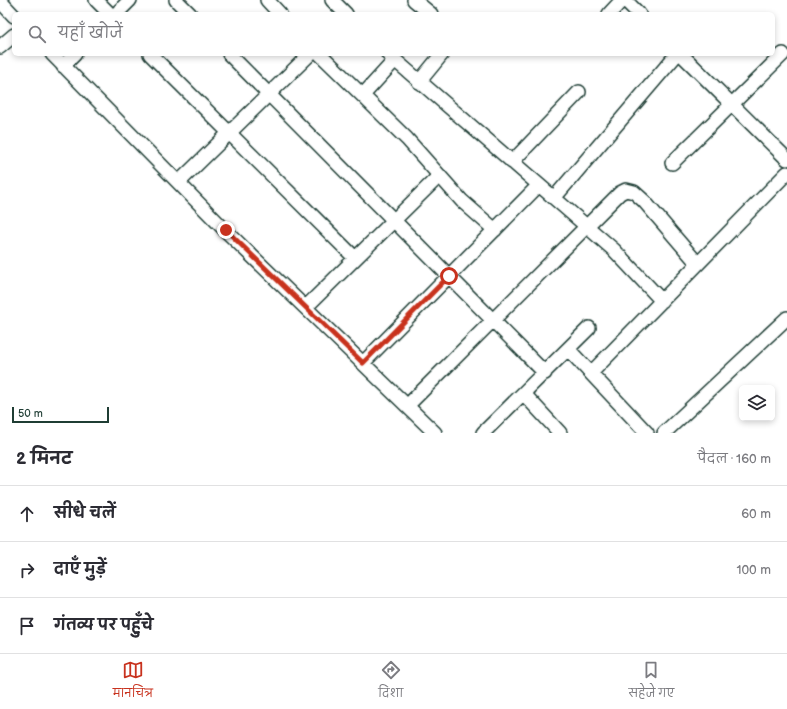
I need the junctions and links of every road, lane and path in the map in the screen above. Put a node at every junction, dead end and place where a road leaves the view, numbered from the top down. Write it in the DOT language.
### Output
graph roads {
  1 [pos="96,0"];
  2 [pos="130,0"];
  3 [pos="176,0"];
  4 [pos="267,0"];
  5 [pos="332,0"];
  6 [pos="414,0"];
  7 [pos="623,0"];
  8 [pos="0,1"];
  9 [pos="108,12"];
  10 [pos="118,12"];
  11 [pos="188,12"];
  12 [pos="278,12"];
  13 [pos="344,12"];
  14 [pos="429,12"];
  15 [pos="611,12"];
  16 [pos="637,12"];
  17 [pos="12,14"];
  18 [pos="12,37"];
  19 [pos="0,47"];
  20 [pos="783,54"];
  21 [pos="54,56"];
  22 [pos="73,56"];
  23 [pos="152,56"];
  24 [pos="231,56"];
  25 [pos="308,56"];
  26 [pos="322,56"];
  27 [pos="440,56"];
  28 [pos="675,56"];
  29 [pos="683,56"];
  30 [pos="392,57"];
  31 [pos="63,66"];
  32 [pos="419,82"];
  33 [pos="579,92"];
  34 [pos="269,94"];
  35 [pos="363,95"];
  36 [pos="732,104"];
  37 [pos="229,133"];
  38 [pos="787,160"];
  39 [pos="512,162"];
  40 [pos="672,163"];
  41 [pos="787,173"];
  42 [pos="439,176"];
  43 [pos="178,182"];
  44 [pos="539,185"];
  45 [pos="554,198"];
  46 [pos="393,220"];
  47 [pos="588,227"];
  48 [pos="495,230"];
  49 [pos="355,258"];
  50 [pos="698,264"];
  51 [pos="449,276"];
  52 [pos="662,300"];
  53 [pos="306,308"];
  54 [pos="787,318"];
  55 [pos="492,320"];
  56 [pos="589,328"];
  57 [pos="568,349"];
  58 [pos="363,363"];
  59 [pos="545,373"];
  60 [pos="591,374"];
  61 [pos="524,394"];
  62 [pos="407,406"];
  63 [pos="435,433"];
  64 [pos="483,433"];
  65 [pos="560,433"];
  66 [pos="647,433"];
  67 [pos="664,433"];
  1 -- 9 [label="street"];
  2 -- 10 [label="street"];
  3 -- 11 [label="street"];
  4 -- 12 [label="street"];
  5 -- 13 [label="street"];
  6 -- 14 [label="street"];
  7 -- 15 [label="street"];
  7 -- 16 [label="street"];
  8 -- 17 [label="street"];
  18 -- 19 [label="street"];
  20 -- 36 [label="street"];
  21 -- 31 [label="street"];
  22 -- 31 [label="street"];
  23 -- 37 [label="street"];
  24 -- 34 [label="street"];
  25 -- 34 [label="street"];
  26 -- 35 [label="street"];
  27 -- 32 [label="street"];
  28 -- 45 [label="street"];
  29 -- 36 [label="street"];
  30 -- 32 [label="street"];
  30 -- 35 [label="street"];
  31 -- 43 [label="street"];
  32 -- 39 [label="street"];
  33 -- 39 [label="street"];
  34 -- 37 [label="street"];
  34 -- 46 [label="street"];
  35 -- 42 [label="street"];
  36 -- 38 [label="street"];
  36 -- 40 [label="street"];
  37 -- 43 [label="street"];
  37 -- 49 [label="street"];
  39 -- 44 [label="street"];
  41 -- 50 [label="street"];
  42 -- 46 [label="street"];
  42 -- 48 [label="street"];
  43 -- 53 [label="street"];
  44 -- 45 [label="street"];
  44 -- 48 [label="street"];
  45 -- 47 [label="street"];
  46 -- 49 [label="street"];
  46 -- 51 [label="street"];
  47 -- 50 [label="street"];
  47 -- 52 [label="street"];
  47 -- 55 [label="street"];
  48 -- 51 [label="street"];
  49 -- 53 [label="street"];
  50 -- 52 [label="street"];
  51 -- 55 [label="street"];
  51 -- 58 [label="street"];
  52 -- 60 [label="street"];
  53 -- 58 [label="street"];
  54 -- 67 [label="street"];
  55 -- 59 [label="street"];
  55 -- 62 [label="street"];
  56 -- 57 [label="street"];
  57 -- 59 [label="street"];
  57 -- 60 [label="street"];
  58 -- 62 [label="street"];
  59 -- 61 [label="street"];
  60 -- 66 [label="street"];
  61 -- 64 [label="street"];
  61 -- 65 [label="street"];
  62 -- 63 [label="street"];
}
